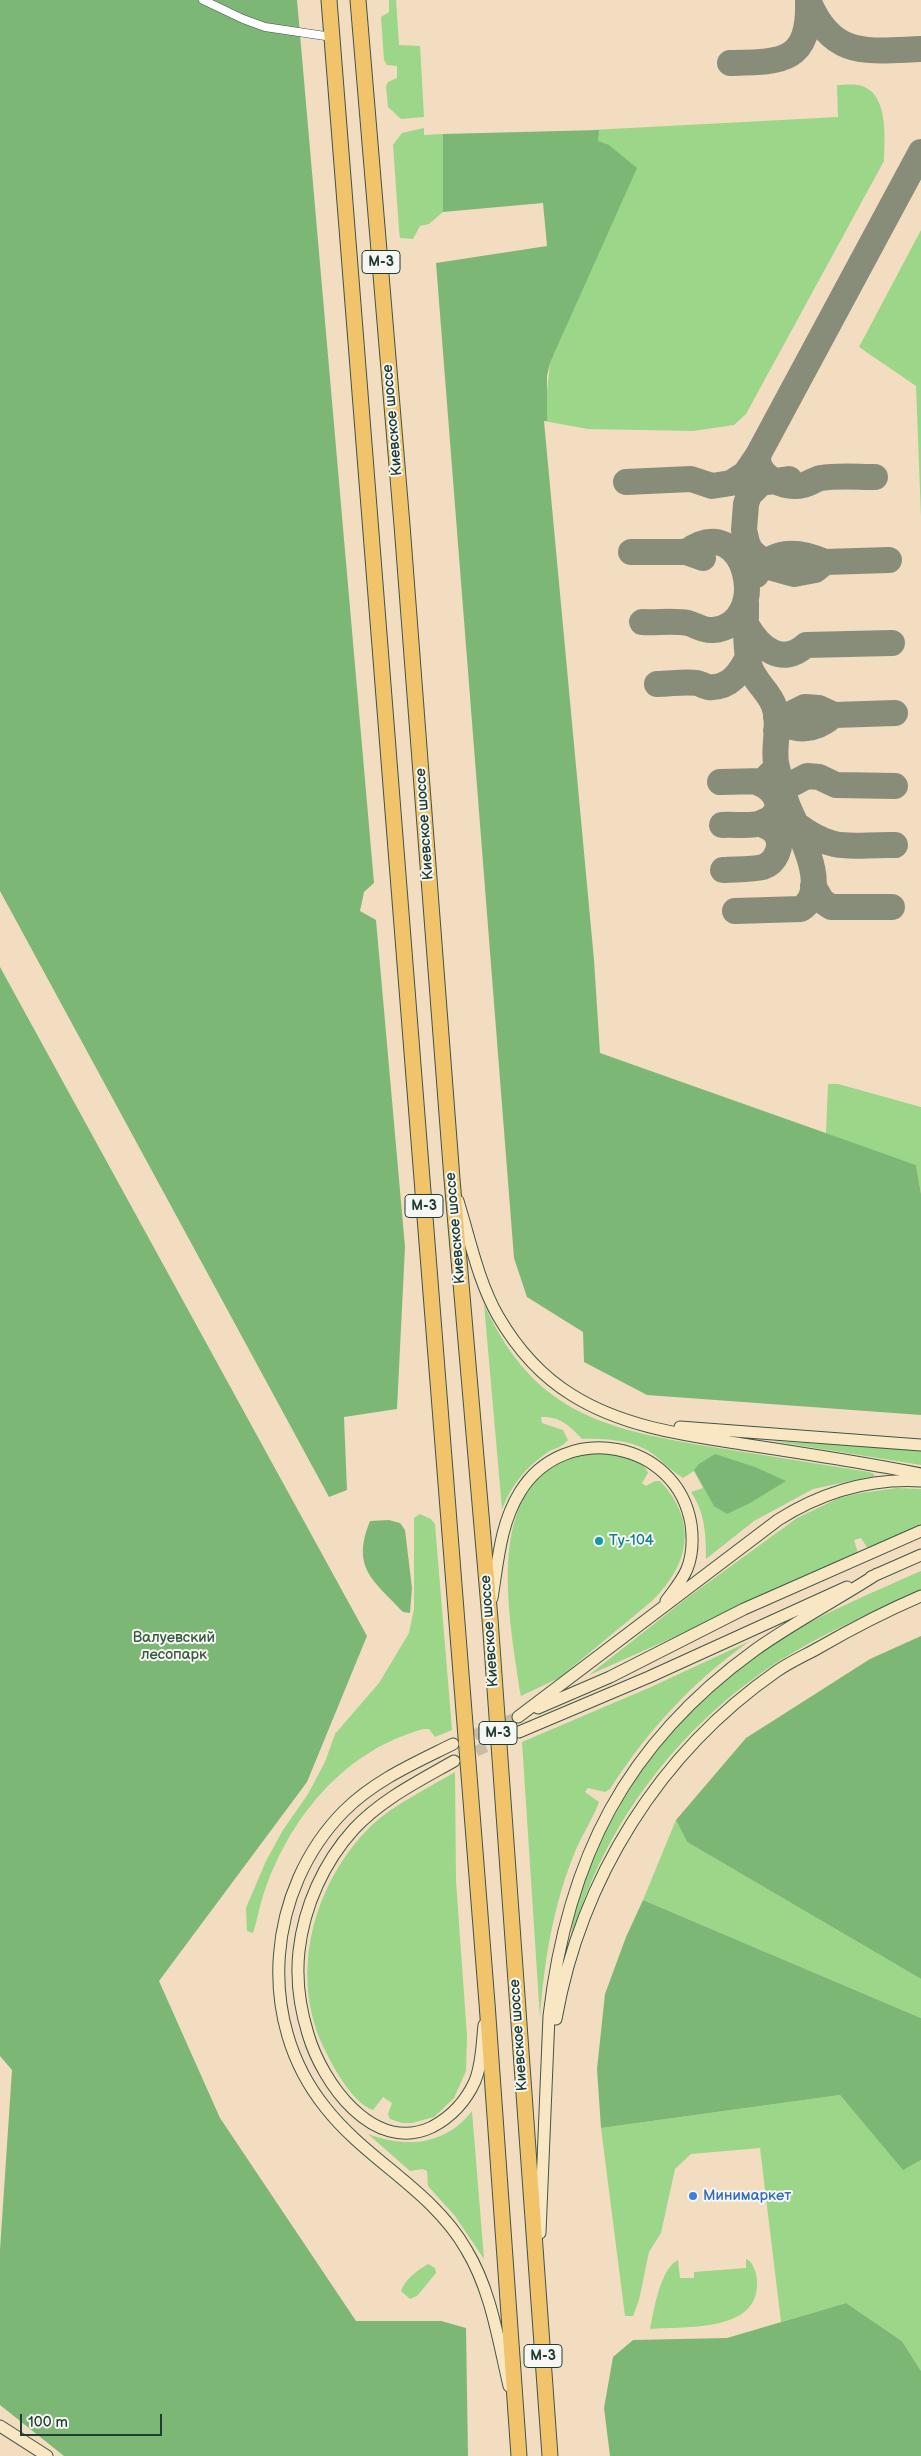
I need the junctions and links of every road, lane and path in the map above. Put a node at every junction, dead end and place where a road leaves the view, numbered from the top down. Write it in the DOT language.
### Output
graph roads {
  1 [pos="203,0"];
  2 [pos="329,0"];
  3 [pos="358,0"];
  4 [pos="332,37"];
  5 [pos="452,1179"];
  6 [pos="638,1424"];
  7 [pos="921,1445"];
  8 [pos="921,1474"];
  9 [pos="921,1481"];
  10 [pos="921,1531"];
  11 [pos="921,1556"];
  12 [pos="877,1574"];
  13 [pos="921,1596"];
  14 [pos="659,1610"];
  15 [pos="490,1619"];
  16 [pos="519,1732"];
  17 [pos="453,1744"];
  18 [pos="454,1761"];
  19 [pos="487,2003"];
  20 [pos="547,2066"];
  21 [pos="538,2287"];
  22 [pos="516,2413"];
  23 [pos="0,2426"];
  24 [pos="47,2456"];
  25 [pos="519,2456"];
  26 [pos="550,2456"];
  1 -- 4 [label="street"];
  2 -- 4 [label="highway, Киевское шоссе / М-3"];
  3 -- 5 [label="highway, Киевское шоссе / М-3"];
  4 -- 19 [label="highway, Киевское шоссе / М-3"];
  5 -- 6 [label="main road"];
  5 -- 15 [label="highway, Киевское шоссе / М-3"];
  6 -- 7 [label="main road"];
  6 -- 8 [label="main road"];
  9 -- 14 [label="main road"];
  10 -- 14 [label="main road"];
  11 -- 12 [label="main road"];
  12 -- 16 [label="main road"];
  12 -- 20 [label="main road"];
  13 -- 20 [label="main road"];
  14 -- 15 [label="main road"];
  15 -- 21 [label="highway, Киевское шоссе / М-3"];
  17 -- 22 [label="main road"];
  18 -- 19 [label="main road"];
  19 -- 22 [label="highway, Киевское шоссе / М-3"];
  20 -- 21 [label="main road"];
  21 -- 26 [label="highway, Киевское шоссе / М-3"];
  22 -- 25 [label="highway, Киевское шоссе / М-3"];
  23 -- 24 [label="main road"];
}
